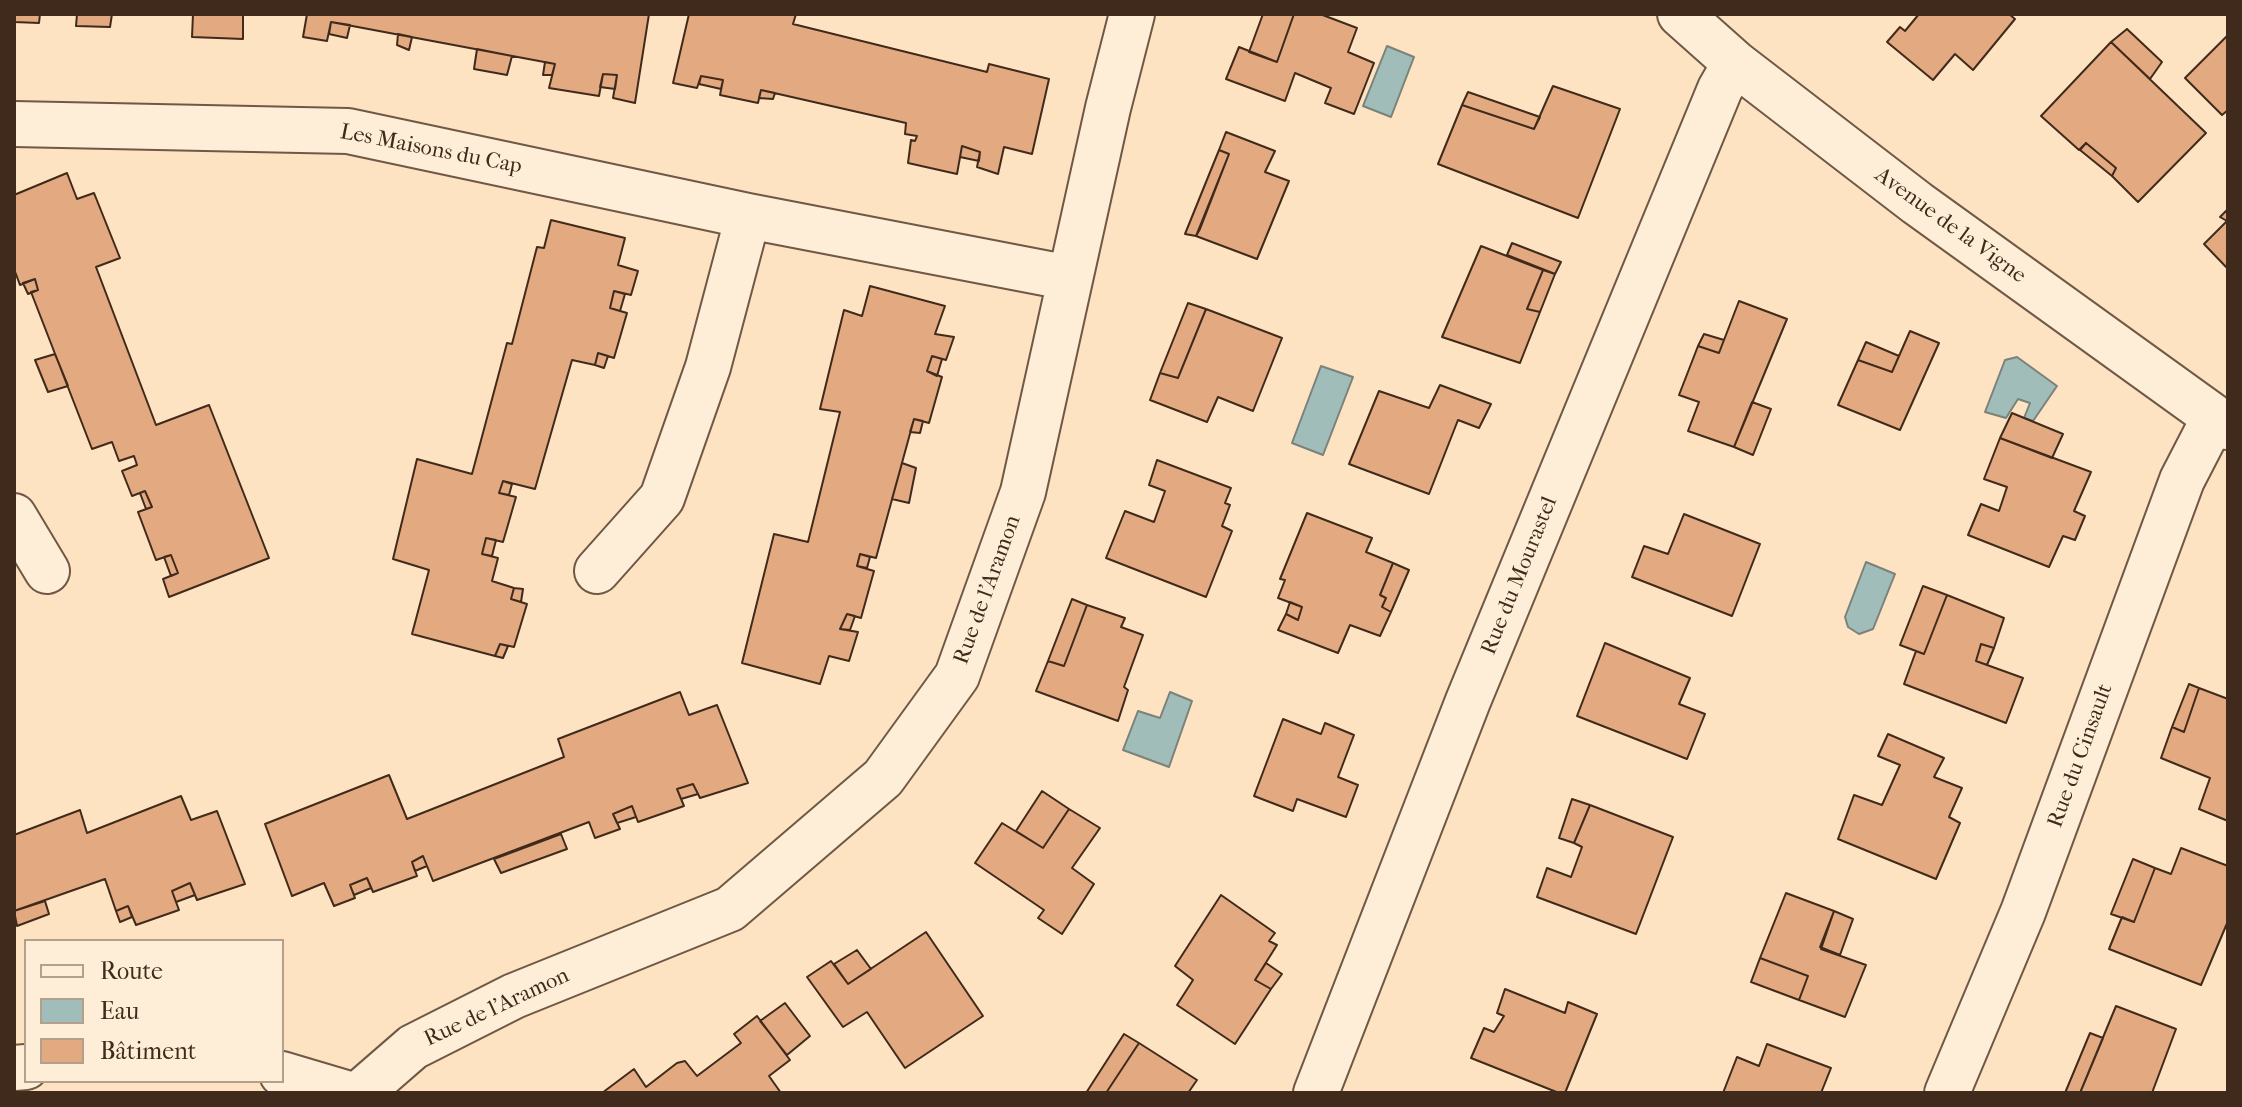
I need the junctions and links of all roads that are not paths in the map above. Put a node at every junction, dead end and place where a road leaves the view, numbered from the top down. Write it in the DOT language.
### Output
graph roads {
  1 [pos="1132,14"];
  2 [pos="1680,14"];
  3 [pos="1735,63"];
  4 [pos="14,124"];
  5 [pos="748,216"];
  6 [pos="1070,278"];
  7 [pos="2221,423"];
  8 [pos="14,516"];
  9 [pos="47,571"];
  10 [pos="597,571"];
  11 [pos="284,1075"];
  12 [pos="346,1093"];
  13 [pos="360,1093"];
  14 [pos="1316,1093"];
  15 [pos="1947,1093"];
  1 -- 6 [label="street, Rue de l'Aramon"];
  2 -- 3 [label="street, Avenue de la Vigne"];
  3 -- 7 [label="street, Avenue de la Vigne"];
  3 -- 14 [label="street, Rue du Mourastel"];
  4 -- 5 [label="street, Les Maisons du Cap"];
  5 -- 6 [label="street, Les Maisons du Cap"];
  5 -- 10 [label="street"];
  6 -- 13 [label="street, Rue de l'Aramon"];
  7 -- 15 [label="street, Rue du Cinsault"];
  8 -- 9 [label="street"];
  11 -- 12 [label="street"];
}
